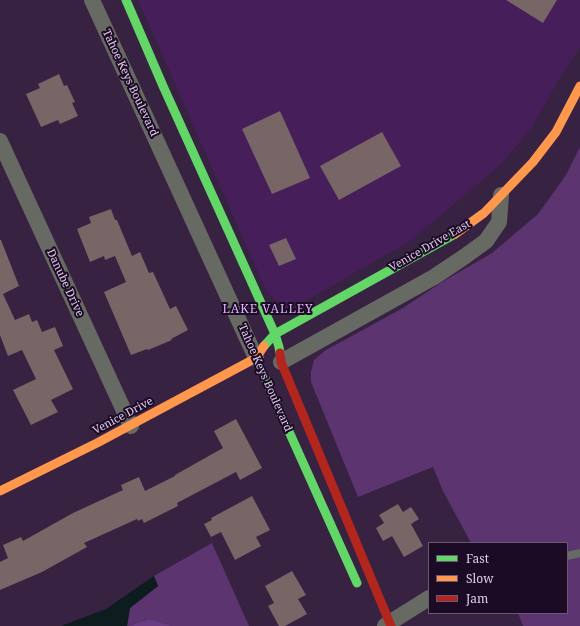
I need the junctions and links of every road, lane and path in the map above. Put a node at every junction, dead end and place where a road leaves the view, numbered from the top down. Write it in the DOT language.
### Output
graph roads {
  1 [pos="92,0"];
  2 [pos="126,0"];
  3 [pos="580,86"];
  4 [pos="0,140"];
  5 [pos="501,195"];
  6 [pos="275,334"];
  7 [pos="269,361"];
  8 [pos="130,426"];
  9 [pos="0,491"];
  10 [pos="580,553"];
  11 [pos="568,556"];
  12 [pos="360,590"];
  13 [pos="428,599"];
  14 [pos="388,625"];
  1 -- 7 [label="street, Tahoe Keys Boulevard"];
  2 -- 6 [label="street, Tahoe Keys Boulevard"];
  3 -- 5 [label="street"];
  4 -- 8 [label="street, Danube Drive"];
  5 -- 6 [label="street, Venice Drive East"];
  5 -- 7 [label="street"];
  6 -- 7 [label="street, Venice Drive East"];
  6 -- 7 [label="street, Tahoe Keys Boulevard"];
  7 -- 8 [label="street, Venice Drive"];
  7 -- 12 [label="street, Tahoe Keys Boulevard"];
  7 -- 14 [label="street, Tahoe Keys Boulevard"];
  8 -- 9 [label="street, Venice Drive"];
  10 -- 11 [label="lane"];
  13 -- 14 [label="street"];
}
